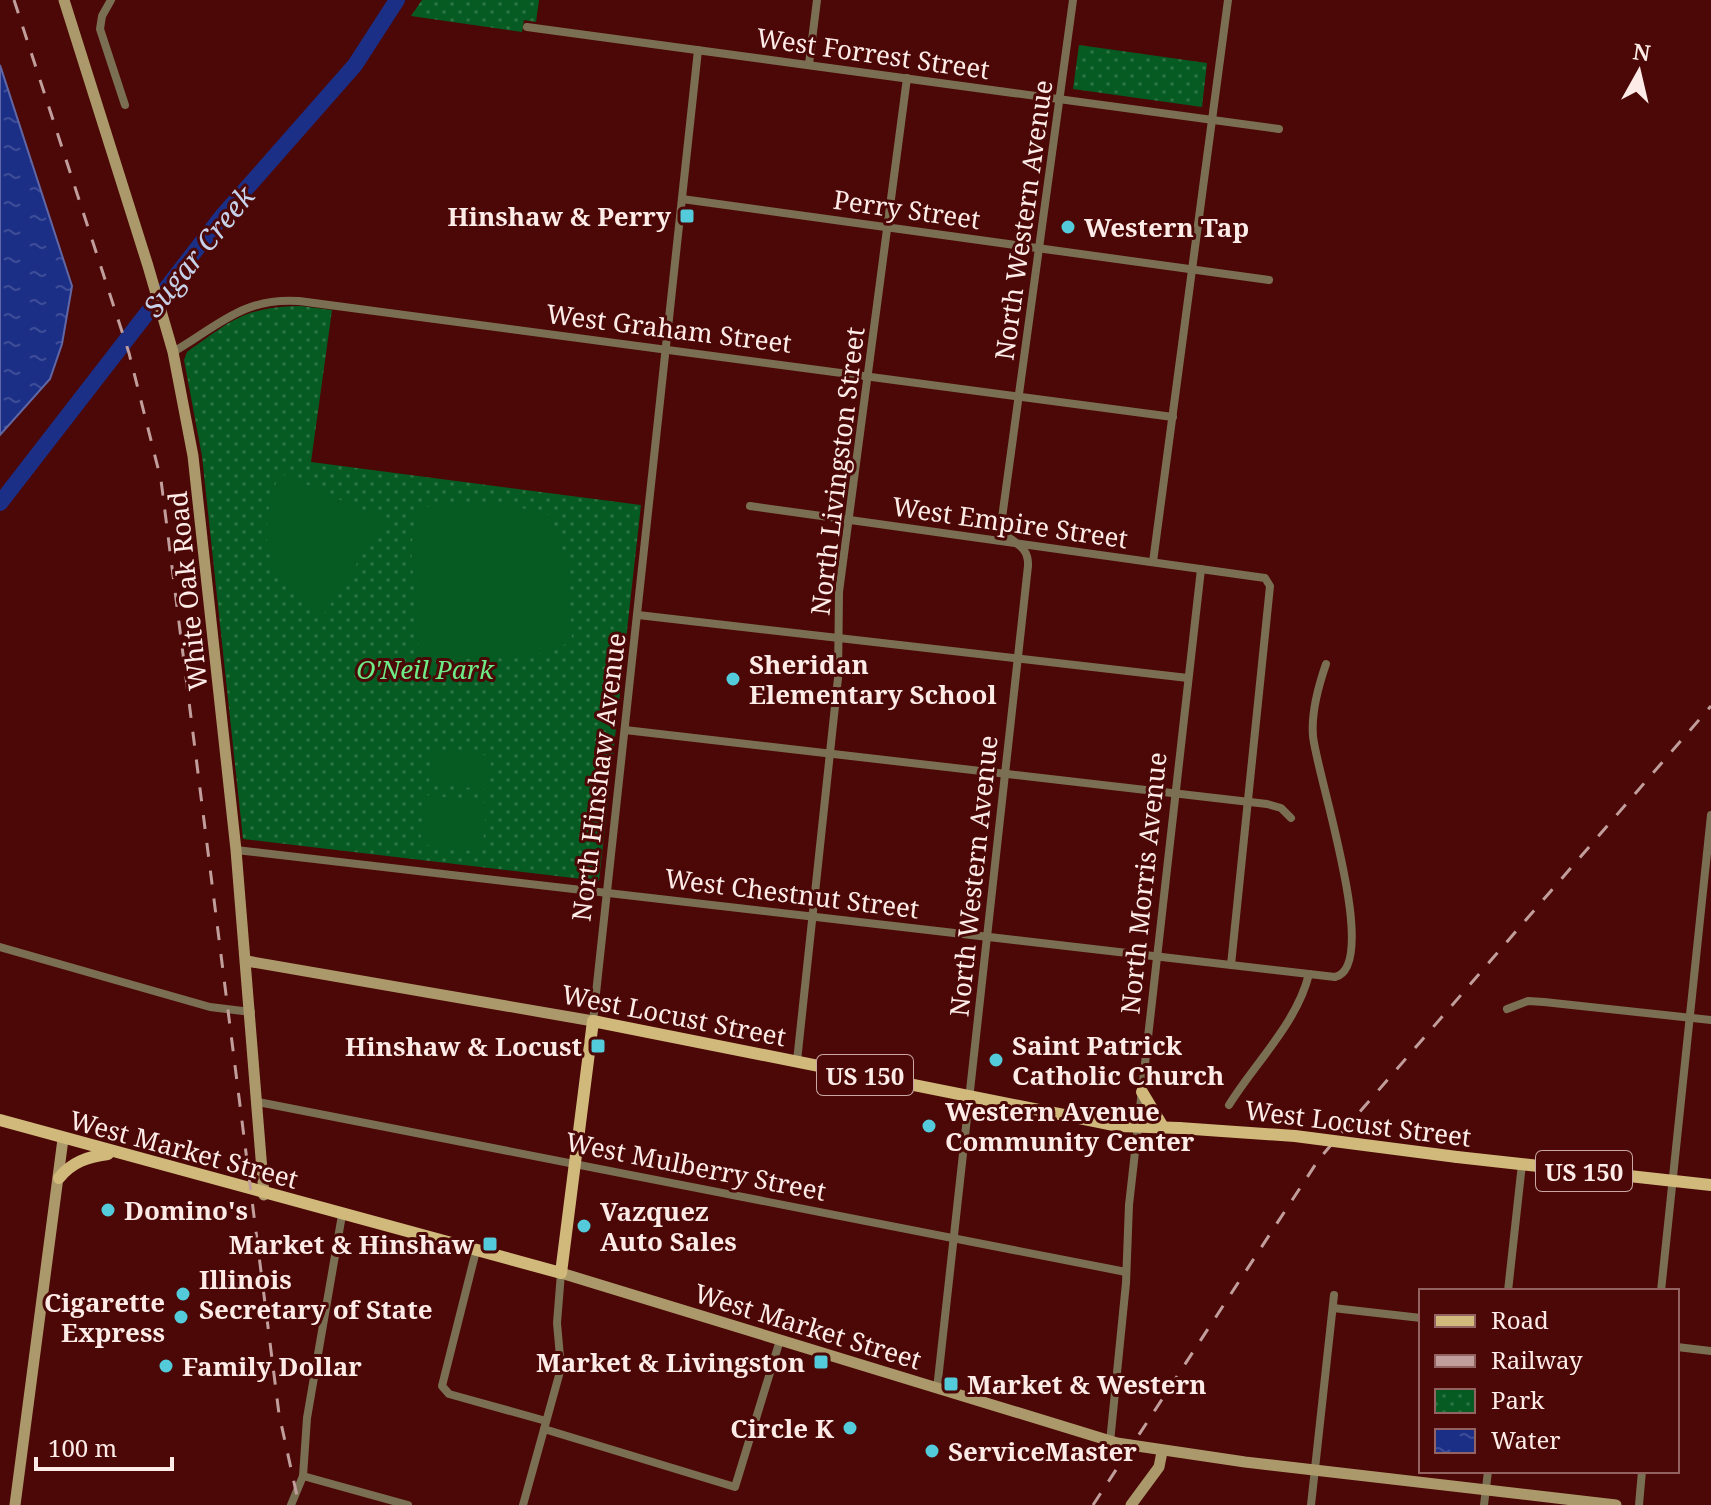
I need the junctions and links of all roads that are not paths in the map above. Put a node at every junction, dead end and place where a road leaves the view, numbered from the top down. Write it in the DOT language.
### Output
graph roads {
  1 [pos="64,0"];
  2 [pos="111,0"];
  3 [pos="817,0"];
  4 [pos="1073,0"];
  5 [pos="1228,0"];
  6 [pos="527,27"];
  7 [pos="698,50"];
  8 [pos="809,64"];
  9 [pos="907,78"];
  10 [pos="1060,100"];
  11 [pos="125,105"];
  12 [pos="1212,122"];
  13 [pos="1279,129"];
  14 [pos="682,199"];
  15 [pos="887,226"];
  16 [pos="1040,248"];
  17 [pos="1193,270"];
  18 [pos="1269,280"];
  19 [pos="668,348"];
  20 [pos="173,352"];
  21 [pos="868,374"];
  22 [pos="1019,395"];
  23 [pos="1173,417"];
  24 [pos="750,506"];
  25 [pos="848,520"];
  26 [pos="1015,543"];
  27 [pos="1153,562"];
  28 [pos="1201,569"];
  29 [pos="638,615"];
  30 [pos="839,639"];
  31 [pos="1017,659"];
  32 [pos="1326,664"];
  33 [pos="1188,678"];
  34 [pos="625,730"];
  35 [pos="830,753"];
  36 [pos="1004,773"];
  37 [pos="1175,793"];
  38 [pos="1249,802"];
  39 [pos="1711,815"];
  40 [pos="1291,818"];
  41 [pos="236,850"];
  42 [pos="1709,855"];
  43 [pos="606,891"];
  44 [pos="812,916"];
  45 [pos="986,936"];
  46 [pos="0,947"];
  47 [pos="1157,956"];
  48 [pos="247,961"];
  49 [pos="1231,965"];
  50 [pos="1309,974"];
  51 [pos="1507,1009"];
  52 [pos="251,1012"];
  53 [pos="1690,1017"];
  54 [pos="1711,1020"];
  55 [pos="593,1021"];
  56 [pos="797,1061"];
  57 [pos="1142,1092"];
  58 [pos="969,1096"];
  59 [pos="258,1102"];
  60 [pos="1229,1105"];
  61 [pos="0,1120"];
  62 [pos="1138,1127"];
  63 [pos="1163,1127"];
  64 [pos="63,1139"];
  65 [pos="114,1153"];
  66 [pos="574,1162"];
  67 [pos="1522,1164"];
  68 [pos="59,1178"];
  69 [pos="1672,1181"];
  70 [pos="1711,1185"];
  71 [pos="264,1195"];
  72 [pos="342,1215"];
  73 [pos="953,1237"];
  74 [pos="476,1251"];
  75 [pos="1126,1272"];
  76 [pos="561,1273"];
  77 [pos="1508,1289"];
  78 [pos="1661,1289"];
  79 [pos="1334,1295"];
  80 [pos="1333,1308"];
  81 [pos="1419,1318"];
  82 [pos="780,1340"];
  83 [pos="1679,1347"];
  84 [pos="1711,1351"];
  85 [pos="937,1389"];
  86 [pos="545,1425"];
  87 [pos="1110,1442"];
  88 [pos="1162,1452"];
  89 [pos="1315,1470"];
  90 [pos="1488,1473"];
  91 [pos="1642,1473"];
  92 [pos="303,1476"];
  93 [pos="1486,1490"];
  94 [pos="15,1505"];
  95 [pos="291,1505"];
  96 [pos="408,1505"];
  97 [pos="523,1505"];
  98 [pos="1131,1505"];
  99 [pos="1311,1505"];
  100 [pos="1484,1505"];
  101 [pos="1616,1505"];
  102 [pos="1639,1505"];
  1 -- 20 [label="street, White Oak Road"];
  2 -- 11 [label="street"];
  3 -- 8 [label="street"];
  4 -- 10 [label="street, North Western Avenue"];
  5 -- 12 [label="street"];
  6 -- 7 [label="street, West Forrest Street"];
  7 -- 8 [label="street, West Forrest Street"];
  7 -- 14 [label="street, North Hinshaw Avenue"];
  8 -- 9 [label="street, West Forrest Street"];
  9 -- 10 [label="street, West Forrest Street"];
  9 -- 15 [label="street, North Livingston Street"];
  10 -- 12 [label="street, West Forrest Street"];
  10 -- 16 [label="street, North Western Avenue"];
  12 -- 13 [label="street, West Forrest Street"];
  12 -- 17 [label="street"];
  14 -- 15 [label="street, Perry Street"];
  14 -- 19 [label="street, North Hinshaw Avenue"];
  15 -- 16 [label="street, Perry Street"];
  15 -- 21 [label="street, North Livingston Street"];
  16 -- 17 [label="street, Perry Street"];
  16 -- 22 [label="street, North Western Avenue"];
  17 -- 18 [label="street, Perry Street"];
  17 -- 23 [label="street"];
  19 -- 20 [label="street, West Graham Street"];
  19 -- 21 [label="street, West Graham Street"];
  19 -- 29 [label="street, North Hinshaw Avenue"];
  20 -- 41 [label="street, White Oak Road"];
  21 -- 22 [label="street, West Graham Street"];
  21 -- 25 [label="street, North Livingston Street"];
  22 -- 23 [label="street, West Graham Street"];
  22 -- 26 [label="street, North Western Avenue"];
  23 -- 27 [label="street"];
  24 -- 25 [label="street, West Empire Street"];
  25 -- 26 [label="street, West Empire Street"];
  25 -- 30 [label="street, North Livingston Street"];
  26 -- 27 [label="street, West Empire Street"];
  26 -- 31 [label="street, North Western Avenue"];
  27 -- 28 [label="street, West Empire Street"];
  28 -- 33 [label="street, North Morris Avenue"];
  28 -- 38 [label="street, West Empire Street"];
  29 -- 30 [label="street"];
  29 -- 34 [label="street, North Hinshaw Avenue"];
  30 -- 31 [label="street"];
  30 -- 35 [label="street, North Livingston Street"];
  31 -- 33 [label="street"];
  31 -- 36 [label="street, North Western Avenue"];
  32 -- 50 [label="street, West Chestnut Street"];
  33 -- 37 [label="street, North Morris Avenue"];
  34 -- 35 [label="street"];
  34 -- 43 [label="street, North Hinshaw Avenue"];
  35 -- 36 [label="street"];
  35 -- 44 [label="street, North Livingston Street"];
  36 -- 37 [label="street"];
  36 -- 45 [label="street, North Western Avenue"];
  37 -- 38 [label="street"];
  37 -- 47 [label="street, North Morris Avenue"];
  38 -- 40 [label="street"];
  38 -- 49 [label="street"];
  39 -- 42 [label="street"];
  41 -- 43 [label="street, West Chestnut Street"];
  41 -- 48 [label="street, White Oak Road"];
  42 -- 53 [label="street"];
  43 -- 44 [label="street, West Chestnut Street"];
  43 -- 55 [label="street, North Hinshaw Avenue"];
  44 -- 45 [label="street, West Chestnut Street"];
  44 -- 56 [label="street, North Livingston Street"];
  45 -- 47 [label="street, West Chestnut Street"];
  45 -- 58 [label="street, North Western Avenue"];
  46 -- 52 [label="street"];
  47 -- 49 [label="street, West Chestnut Street"];
  47 -- 57 [label="street, North Morris Avenue"];
  48 -- 52 [label="street, White Oak Road"];
  48 -- 55 [label="street, West Locust Street"];
  49 -- 50 [label="street, West Chestnut Street"];
  50 -- 60 [label="street"];
  51 -- 53 [label="street"];
  52 -- 59 [label="street, White Oak Road"];
  53 -- 54 [label="street"];
  53 -- 69 [label="street"];
  55 -- 56 [label="main road, West Locust Street / US 150"];
  55 -- 66 [label="main road, North Hinshaw Avenue"];
  56 -- 58 [label="main road, West Locust Street / US 150"];
  57 -- 62 [label="street, North Morris Avenue"];
  57 -- 63 [label="main road"];
  58 -- 62 [label="main road, West Locust Street / US 150"];
  58 -- 73 [label="street, North Western Avenue"];
  59 -- 66 [label="street, West Mulberry Street"];
  59 -- 71 [label="street, White Oak Road"];
  61 -- 64 [label="main road, West Market Street"];
  62 -- 63 [label="main road, West Locust Street / US 150"];
  62 -- 75 [label="street, North Morris Avenue"];
  63 -- 67 [label="main road, West Locust Street / US 150, bridge"];
  64 -- 65 [label="main road, West Market Street"];
  64 -- 68 [label="street"];
  65 -- 68 [label="main road"];
  65 -- 71 [label="main road, West Market Street"];
  66 -- 73 [label="street, West Mulberry Street"];
  66 -- 76 [label="main road, North Hinshaw Avenue"];
  67 -- 69 [label="main road, West Locust Street / US 150"];
  67 -- 77 [label="street"];
  68 -- 94 [label="street"];
  69 -- 70 [label="main road, West Locust Street / US 150"];
  69 -- 78 [label="street"];
  71 -- 72 [label="main road, West Market Street"];
  72 -- 74 [label="main road, West Market Street"];
  72 -- 92 [label="street"];
  73 -- 75 [label="street, West Mulberry Street"];
  73 -- 85 [label="street, North Western Avenue"];
  74 -- 76 [label="main road, West Market Street"];
  74 -- 86 [label="street"];
  75 -- 87 [label="street, North Morris Avenue"];
  76 -- 82 [label="street, West Market Street"];
  76 -- 86 [label="street, North Hinshaw Avenue"];
  79 -- 80 [label="street"];
  80 -- 81 [label="street"];
  80 -- 89 [label="street"];
  82 -- 85 [label="street, West Market Street"];
  82 -- 86 [label="street"];
  83 -- 84 [label="street"];
  85 -- 87 [label="street, West Market Street"];
  86 -- 97 [label="street, North Hinshaw Avenue"];
  87 -- 88 [label="street, West Market Street"];
  88 -- 89 [label="street, West Market Street"];
  88 -- 98 [label="street"];
  89 -- 93 [label="street, West Market Street"];
  89 -- 99 [label="street"];
  90 -- 93 [label="street"];
  91 -- 102 [label="street"];
  92 -- 95 [label="street"];
  92 -- 96 [label="street"];
  93 -- 100 [label="street"];
  93 -- 101 [label="street, West Market Street"];
}
